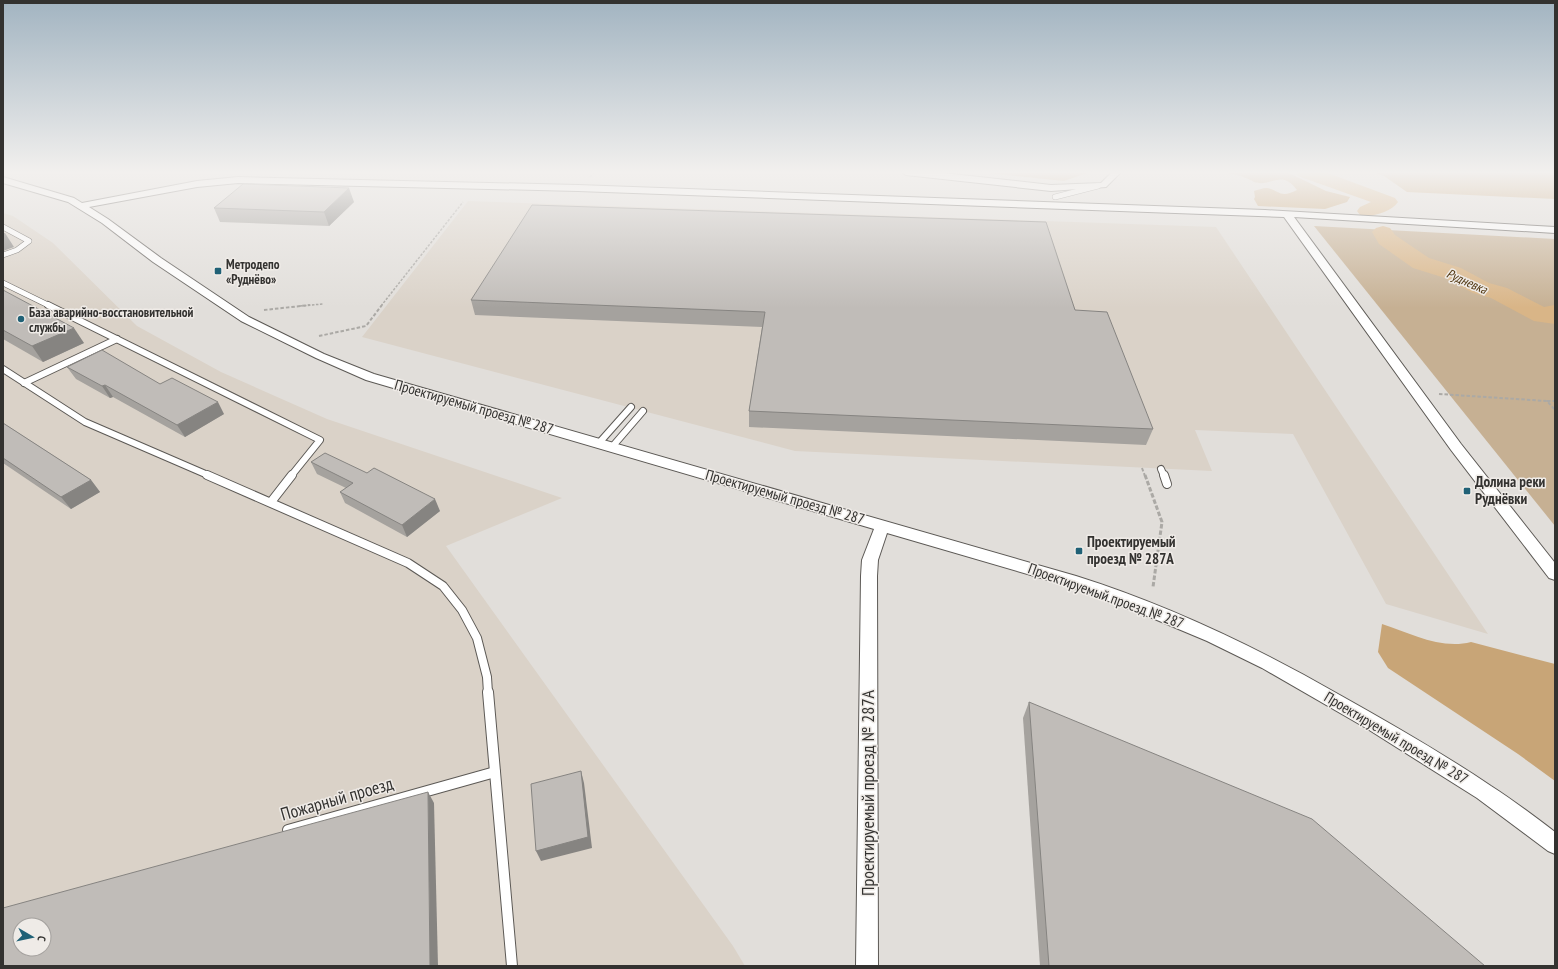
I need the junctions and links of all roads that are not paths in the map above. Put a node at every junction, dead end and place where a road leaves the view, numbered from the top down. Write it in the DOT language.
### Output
graph roads {
  1 [pos="100,217"];
  2 [pos="1289,217"];
  3 [pos="1341,217"];
  4 [pos="3,227"];
  5 [pos="1555,230"];
  6 [pos="3,255"];
  7 [pos="3,283"];
  8 [pos="117,339"];
  9 [pos="3,369"];
  10 [pos="24,383"];
  11 [pos="631,407"];
  12 [pos="643,411"];
  13 [pos="599,443"];
  14 [pos="612,447"];
  15 [pos="1161,469"];
  16 [pos="1167,484"];
  17 [pos="271,502"];
  18 [pos="882,526"];
  19 [pos="1555,574"];
  20 [pos="495,772"];
  21 [pos="276,833"];
  22 [pos="1555,844"];
  23 [pos="512,966"];
  24 [pos="867,966"];
  1 -- 13 [label="street, Проектируемый проезд № 287"];
  2 -- 19 [label="street"];
  3 -- 5 [label="street"];
  4 -- 6 [label="lane"];
  7 -- 8 [label="lane"];
  8 -- 10 [label="lane"];
  8 -- 17 [label="lane"];
  9 -- 10 [label="lane"];
  10 -- 17 [label="lane"];
  11 -- 13 [label="lane"];
  12 -- 14 [label="lane"];
  13 -- 14 [label="street, Проектируемый проезд № 287"];
  14 -- 18 [label="street, Проектируемый проезд № 287"];
  15 -- 16 [label="lane"];
  17 -- 20 [label="lane"];
  18 -- 22 [label="street, Проектируемый проезд № 287"];
  18 -- 24 [label="street, Проектируемый проезд № 287А"];
  20 -- 21 [label="lane, Пожарный проезд"];
  20 -- 23 [label="lane"];
}
